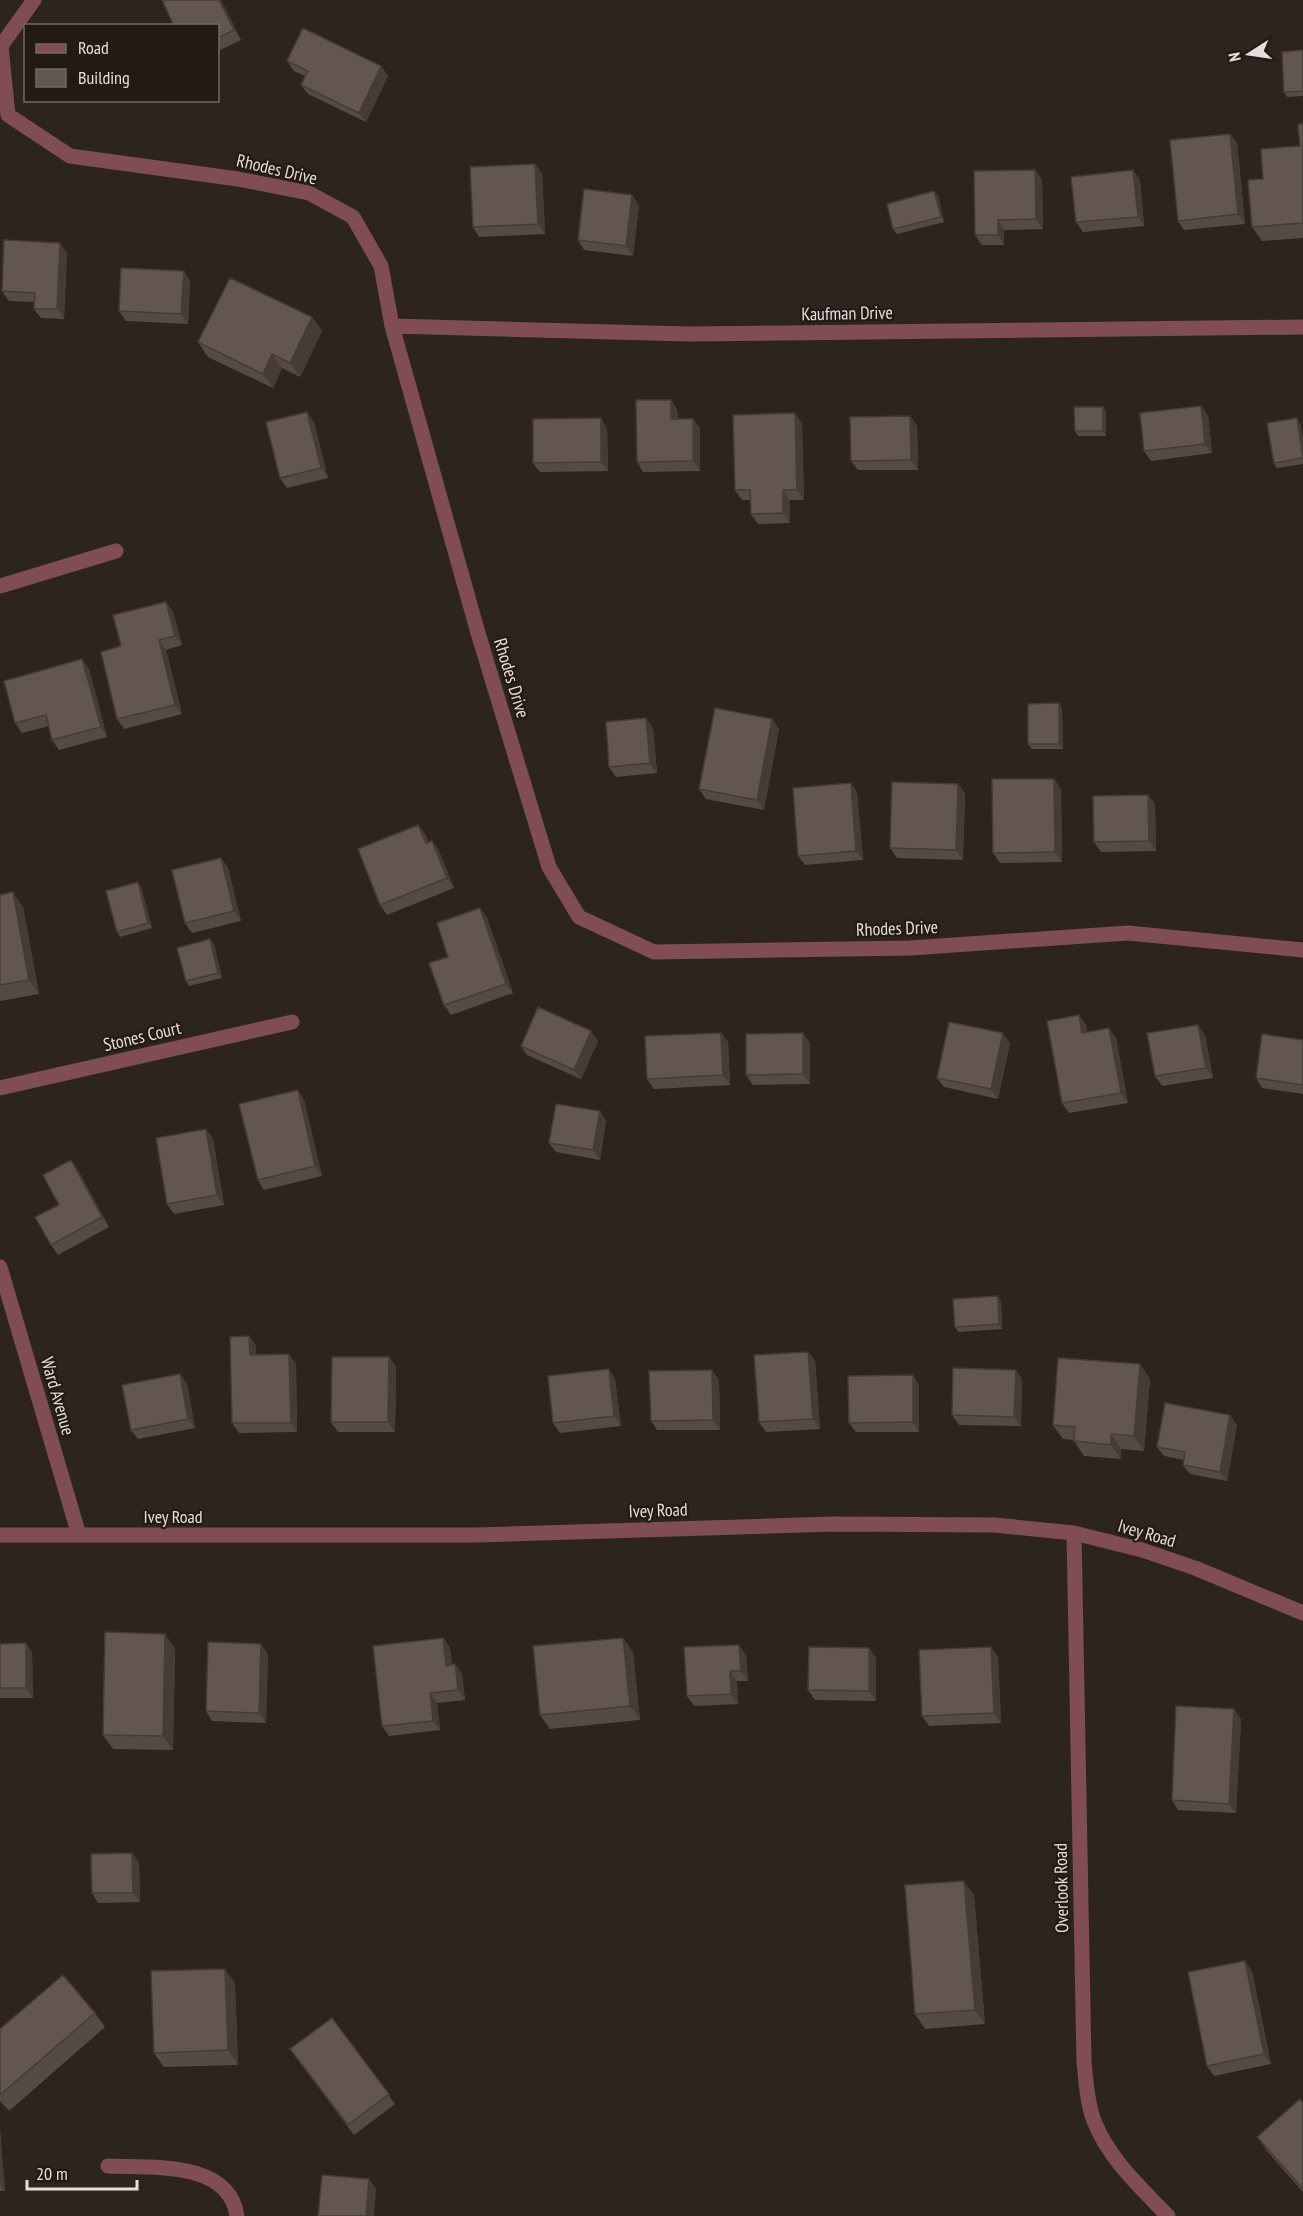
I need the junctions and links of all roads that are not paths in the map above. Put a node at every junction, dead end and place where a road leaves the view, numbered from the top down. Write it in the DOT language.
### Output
graph roads {
  1 [pos="34,0"];
  2 [pos="392,326"];
  3 [pos="1303,327"];
  4 [pos="116,551"];
  5 [pos="0,586"];
  6 [pos="1303,950"];
  7 [pos="292,1022"];
  8 [pos="0,1088"];
  9 [pos="0,1268"];
  10 [pos="1074,1533"];
  11 [pos="0,1535"];
  12 [pos="79,1535"];
  13 [pos="1303,1612"];
  14 [pos="108,2166"];
  15 [pos="237,2216"];
  16 [pos="1167,2216"];
  1 -- 2 [label="street, Rhodes Drive"];
  2 -- 3 [label="street, Kaufman Drive"];
  2 -- 6 [label="street, Rhodes Drive"];
  4 -- 5 [label="street"];
  7 -- 8 [label="street, Stones Court"];
  9 -- 12 [label="street, Ward Avenue"];
  10 -- 12 [label="street, Ivey Road"];
  10 -- 13 [label="street, Ivey Road"];
  10 -- 16 [label="street, Overlook Road"];
  11 -- 12 [label="street, Ivey Road"];
  14 -- 15 [label="street"];
}
